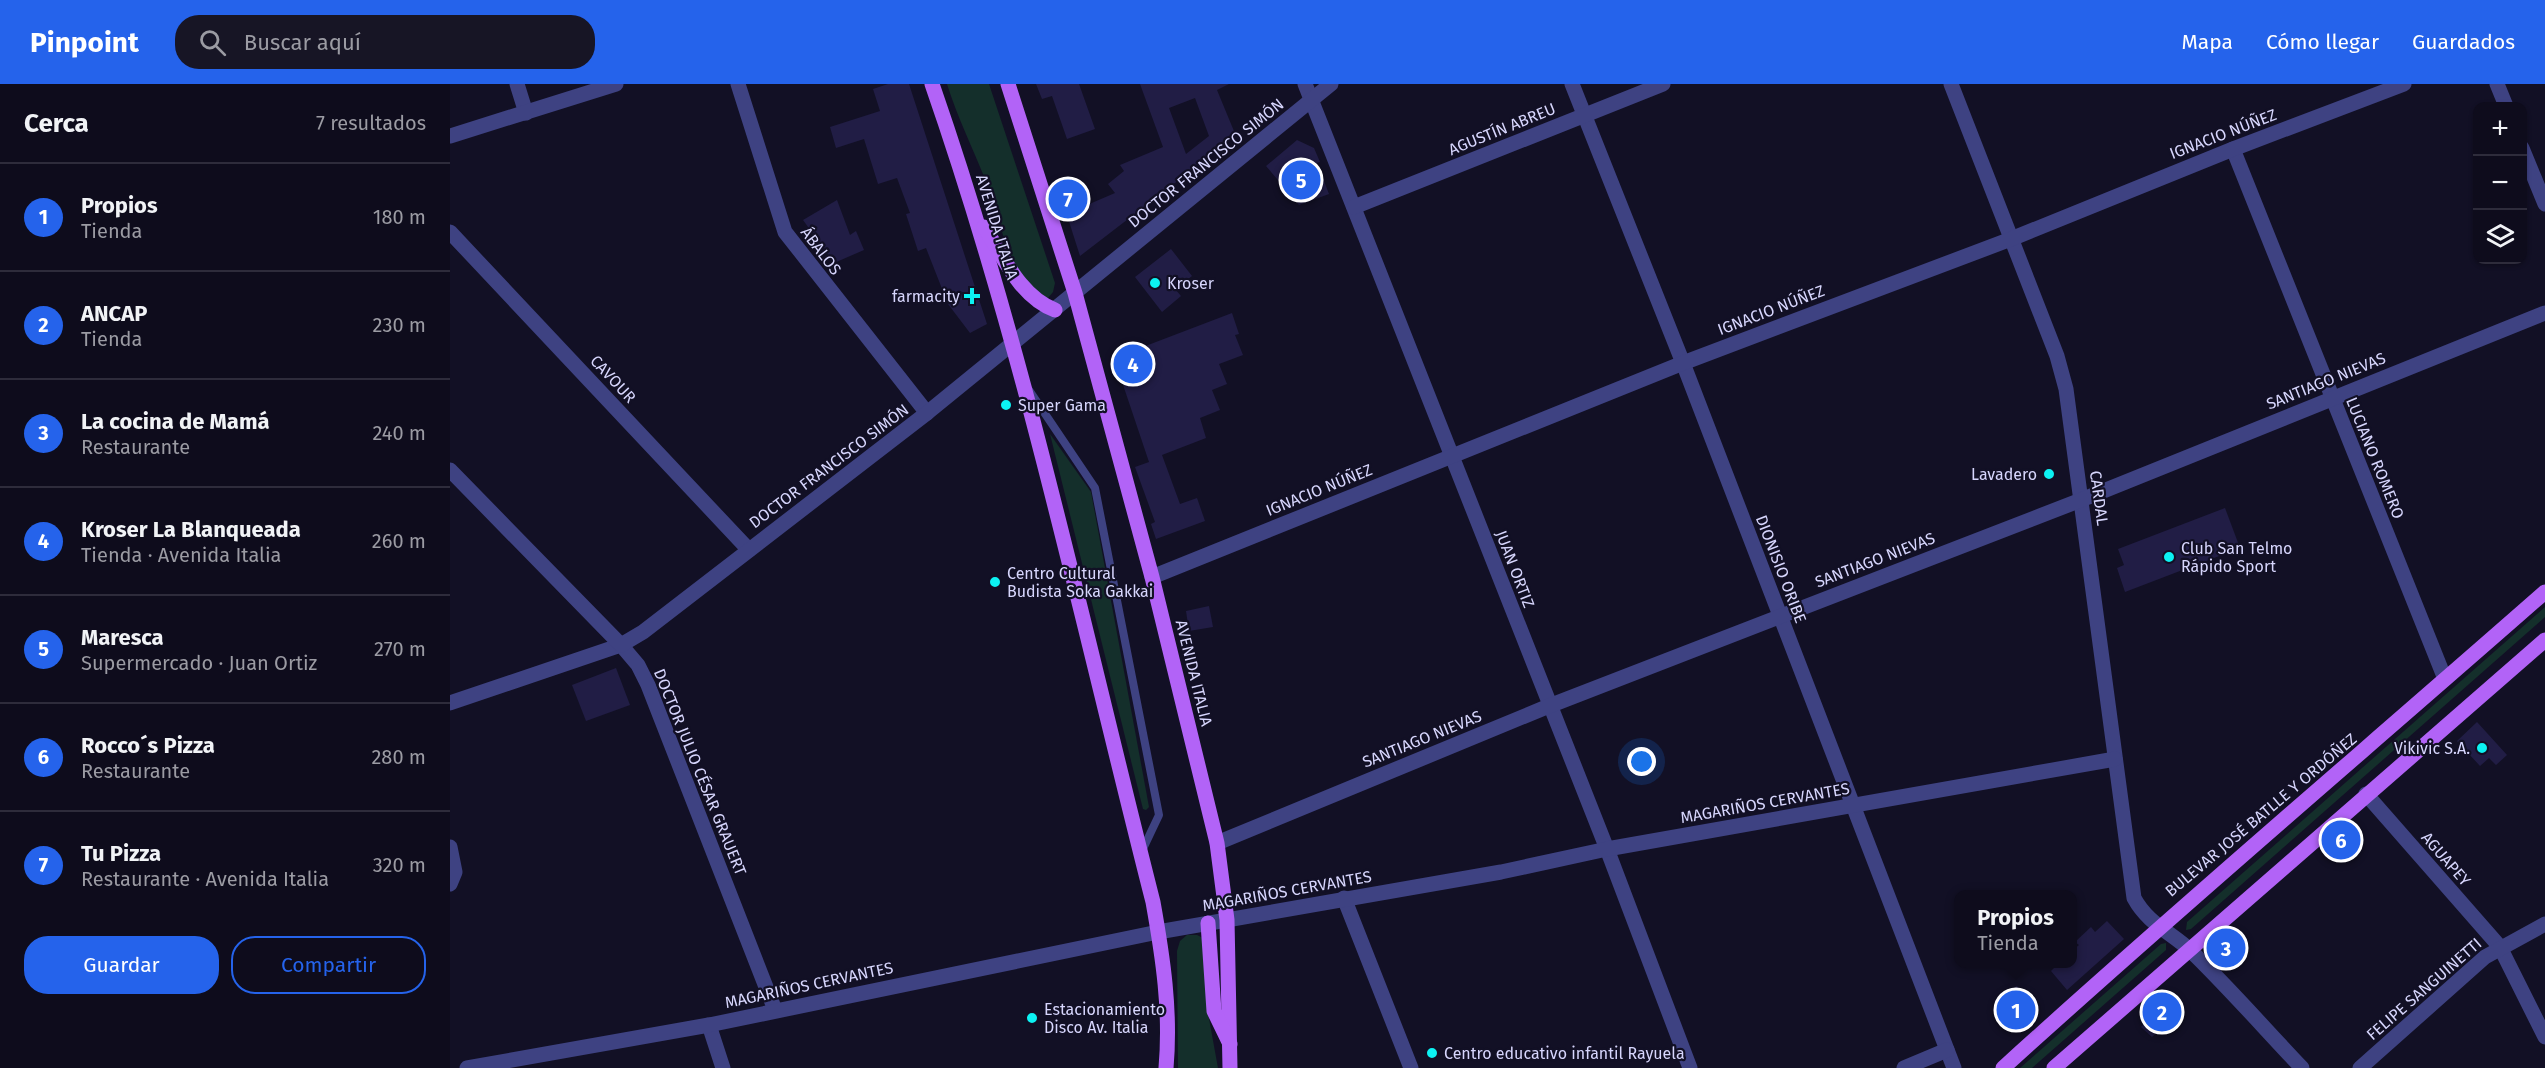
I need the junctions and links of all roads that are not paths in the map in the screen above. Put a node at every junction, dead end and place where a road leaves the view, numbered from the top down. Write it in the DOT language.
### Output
graph roads {
  1 [pos="517,84"];
  2 [pos="616,84"];
  3 [pos="738,84"];
  4 [pos="932,84"];
  5 [pos="1008,84"];
  6 [pos="1305,84"];
  7 [pos="1331,84"];
  8 [pos="1572,84"];
  9 [pos="1663,84"];
  10 [pos="1951,84"];
  11 [pos="2404,84"];
  12 [pos="2497,84"];
  13 [pos="1311,100"];
  14 [pos="2504,102"];
  15 [pos="526,113"];
  16 [pos="1585,115"];
  17 [pos="450,136"];
  18 [pos="2233,149"];
  19 [pos="2526,156"];
  20 [pos="2545,204"];
  21 [pos="1354,207"];
  22 [pos="974,212"];
  23 [pos="450,232"];
  24 [pos="2011,239"];
  25 [pos="1075,294"];
  26 [pos="1054,310"];
  27 [pos="2545,313"];
  28 [pos="1012,345"];
  29 [pos="1683,363"];
  30 [pos="1023,382"];
  31 [pos="2331,398"];
  32 [pos="927,413"];
  33 [pos="1452,455"];
  34 [pos="450,470"];
  35 [pos="2081,501"];
  36 [pos="749,550"];
  37 [pos="1152,577"];
  38 [pos="2545,592"];
  39 [pos="1779,616"];
  40 [pos="2545,640"];
  41 [pos="621,645"];
  42 [pos="2445,679"];
  43 [pos="450,703"];
  44 [pos="1549,706"];
  45 [pos="2115,759"];
  46 [pos="2366,794"];
  47 [pos="1852,806"];
  48 [pos="1217,843"];
  49 [pos="450,847"];
  50 [pos="1607,849"];
  51 [pos="1141,854"];
  52 [pos="450,884"];
  53 [pos="1344,898"];
  54 [pos="1227,920"];
  55 [pos="1208,923"];
  56 [pos="2545,924"];
  57 [pos="2157,927"];
  58 [pos="1158,932"];
  59 [pos="2500,947"];
  60 [pos="2189,949"];
  61 [pos="775,1010"];
  62 [pos="709,1025"];
  63 [pos="2545,1037"];
  64 [pos="1231,1047"];
  65 [pos="1947,1050"];
  66 [pos="467,1068"];
  67 [pos="723,1068"];
  68 [pos="1166,1068"];
  69 [pos="1230,1068"];
  70 [pos="1411,1068"];
  71 [pos="1690,1068"];
  72 [pos="1904,1068"];
  73 [pos="1954,1068"];
  74 [pos="2003,1068"];
  75 [pos="2054,1068"];
  76 [pos="2302,1068"];
  77 [pos="2360,1068"];
  1 -- 15 [label="street"];
  2 -- 15 [label="street"];
  3 -- 32 [label="street, ÁBALOS"];
  4 -- 22 [label="main road, AVENIDA ITALIA"];
  5 -- 25 [label="main road, AVENIDA ITALIA"];
  6 -- 13 [label="street, JUAN ORTIZ"];
  7 -- 13 [label="street, DOCTOR FRANCISCO SIMÓN"];
  8 -- 16 [label="street, DIONISIO ORIBE"];
  9 -- 16 [label="street, AGUSTÍN ABREU"];
  10 -- 24 [label="street, CARDAL"];
  11 -- 18 [label="street, IGNACIO NÚÑEZ"];
  12 -- 14 [label="street"];
  13 -- 21 [label="street, JUAN ORTIZ"];
  13 -- 25 [label="street, DOCTOR FRANCISCO SIMÓN"];
  15 -- 17 [label="street"];
  16 -- 21 [label="street, AGUSTÍN ABREU"];
  16 -- 29 [label="street, DIONISIO ORIBE"];
  18 -- 24 [label="street, IGNACIO NÚÑEZ"];
  18 -- 31 [label="street, LUCIANO ROMERO"];
  19 -- 20 [label="street"];
  21 -- 33 [label="street, JUAN ORTIZ"];
  22 -- 26 [label="main road"];
  22 -- 28 [label="main road, AVENIDA ITALIA"];
  23 -- 36 [label="street, CAVOUR"];
  24 -- 29 [label="street, IGNACIO NÚÑEZ"];
  24 -- 35 [label="street, CARDAL"];
  25 -- 26 [label="street"];
  25 -- 37 [label="main road, AVENIDA ITALIA"];
  26 -- 28 [label="street, DOCTOR FRANCISCO SIMÓN"];
  27 -- 31 [label="street, SANTIAGO NIEVAS"];
  28 -- 30 [label="main road, AVENIDA ITALIA"];
  28 -- 32 [label="street, DOCTOR FRANCISCO SIMÓN"];
  29 -- 33 [label="street, IGNACIO NÚÑEZ"];
  29 -- 39 [label="street, DIONISIO ORIBE"];
  30 -- 51 [label="main road, AVENIDA ITALIA"];
  30 -- 51 [label="lane, AVENIDA ITALIA"];
  31 -- 35 [label="street, SANTIAGO NIEVAS"];
  31 -- 42 [label="street, LUCIANO ROMERO"];
  32 -- 36 [label="street, DOCTOR FRANCISCO SIMÓN"];
  33 -- 37 [label="street, IGNACIO NÚÑEZ"];
  33 -- 44 [label="street, JUAN ORTIZ"];
  34 -- 41 [label="street, DOCTOR JULIO CÉSAR GRAUERT"];
  35 -- 39 [label="street, SANTIAGO NIEVAS"];
  35 -- 45 [label="street, CARDAL"];
  36 -- 41 [label="street, DOCTOR FRANCISCO SIMÓN"];
  37 -- 48 [label="main road, AVENIDA ITALIA"];
  38 -- 42 [label="main road, BULEVAR JOSÉ BATLLE Y ORDÓÑEZ"];
  39 -- 44 [label="street, SANTIAGO NIEVAS"];
  39 -- 47 [label="street, DIONISIO ORIBE"];
  40 -- 46 [label="main road"];
  41 -- 43 [label="street, DOCTOR FRANCISCO SIMÓN"];
  41 -- 61 [label="street, DOCTOR JULIO CÉSAR GRAUERT"];
  42 -- 57 [label="main road, BULEVAR JOSÉ BATLLE Y ORDÓÑEZ"];
  44 -- 48 [label="street, SANTIAGO NIEVAS"];
  44 -- 50 [label="street, JUAN ORTIZ"];
  45 -- 47 [label="street, MAGARIÑOS CERVANTES"];
  45 -- 57 [label="street, CARDAL"];
  46 -- 59 [label="street, AGUAPEY"];
  46 -- 60 [label="main road"];
  47 -- 50 [label="street, MAGARIÑOS CERVANTES"];
  47 -- 65 [label="street, DIONISIO ORIBE"];
  48 -- 54 [label="main road, AVENIDA ITALIA"];
  49 -- 52 [label="street"];
  50 -- 53 [label="street, MAGARIÑOS CERVANTES"];
  50 -- 71 [label="street, JUAN ORTIZ"];
  51 -- 58 [label="main road, AVENIDA ITALIA"];
  53 -- 54 [label="street, MAGARIÑOS CERVANTES"];
  53 -- 70 [label="street"];
  54 -- 55 [label="street, MAGARIÑOS CERVANTES"];
  54 -- 64 [label="main road, AVENIDA ITALIA"];
  55 -- 58 [label="street, MAGARIÑOS CERVANTES"];
  55 -- 64 [label="main road"];
  56 -- 59 [label="street, FELIPE SANGUINETTI"];
  57 -- 60 [label="street, CARDAL"];
  57 -- 74 [label="main road, BULEVAR JOSÉ BATLLE Y ORDÓÑEZ"];
  58 -- 61 [label="street, MAGARIÑOS CERVANTES"];
  58 -- 68 [label="main road, AVENIDA ITALIA"];
  59 -- 63 [label="street, AGUAPEY"];
  59 -- 77 [label="street, FELIPE SANGUINETTI"];
  60 -- 75 [label="main road"];
  60 -- 76 [label="street, CARDAL"];
  61 -- 62 [label="street, MAGARIÑOS CERVANTES"];
  62 -- 66 [label="street, MAGARIÑOS CERVANTES"];
  62 -- 67 [label="street"];
  64 -- 69 [label="main road, AVENIDA ITALIA"];
  65 -- 72 [label="street"];
  65 -- 73 [label="street, DIONISIO ORIBE"];
}
